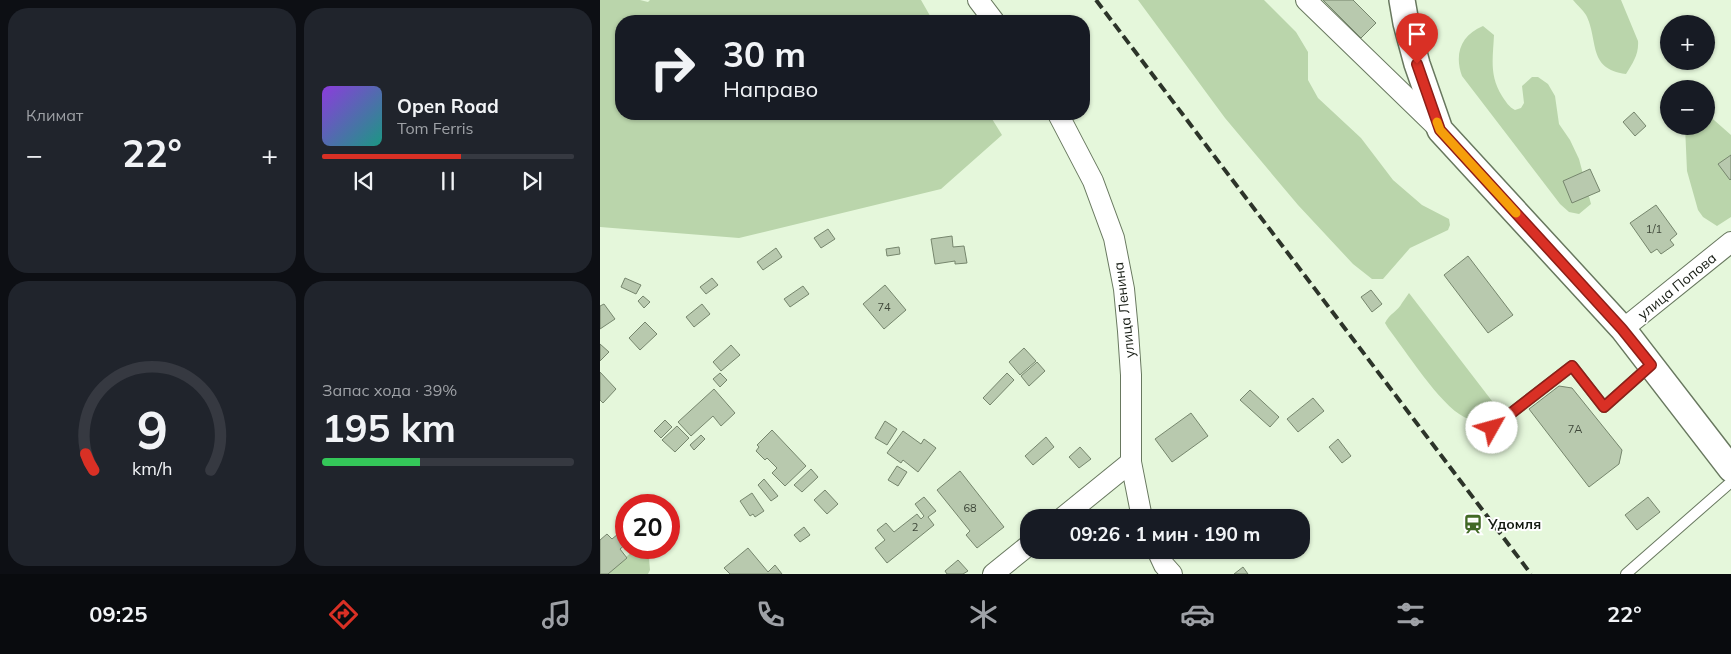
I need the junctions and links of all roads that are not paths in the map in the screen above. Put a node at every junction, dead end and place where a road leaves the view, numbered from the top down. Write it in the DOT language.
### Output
graph roads {
  1 [pos="978,0"];
  2 [pos="1306,0"];
  3 [pos="1402,0"];
  4 [pos="989,15"];
  5 [pos="1061,120"];
  6 [pos="1440,130"];
  7 [pos="1731,242"];
  8 [pos="1622,329"];
  9 [pos="1651,365"];
  10 [pos="1492,428"];
  11 [pos="1131,462"];
  12 [pos="1731,469"];
  13 [pos="1731,482"];
  14 [pos="1073,509"];
  15 [pos="1140,509"];
  16 [pos="1020,552"];
  17 [pos="1161,559"];
  18 [pos="993,574"];
  19 [pos="1172,574"];
  20 [pos="1626,574"];
  1 -- 4 [label="street"];
  2 -- 6 [label="street"];
  3 -- 6 [label="street"];
  5 -- 11 [label="street, улица Ленина"];
  6 -- 8 [label="street"];
  7 -- 8 [label="street, улица Попова"];
  8 -- 9 [label="street"];
  9 -- 10 [label="lane"];
  9 -- 12 [label="street"];
  11 -- 14 [label="street"];
  11 -- 15 [label="street, улица Ленина"];
  13 -- 20 [label="lane"];
  16 -- 18 [label="street"];
  17 -- 19 [label="street"];
}
